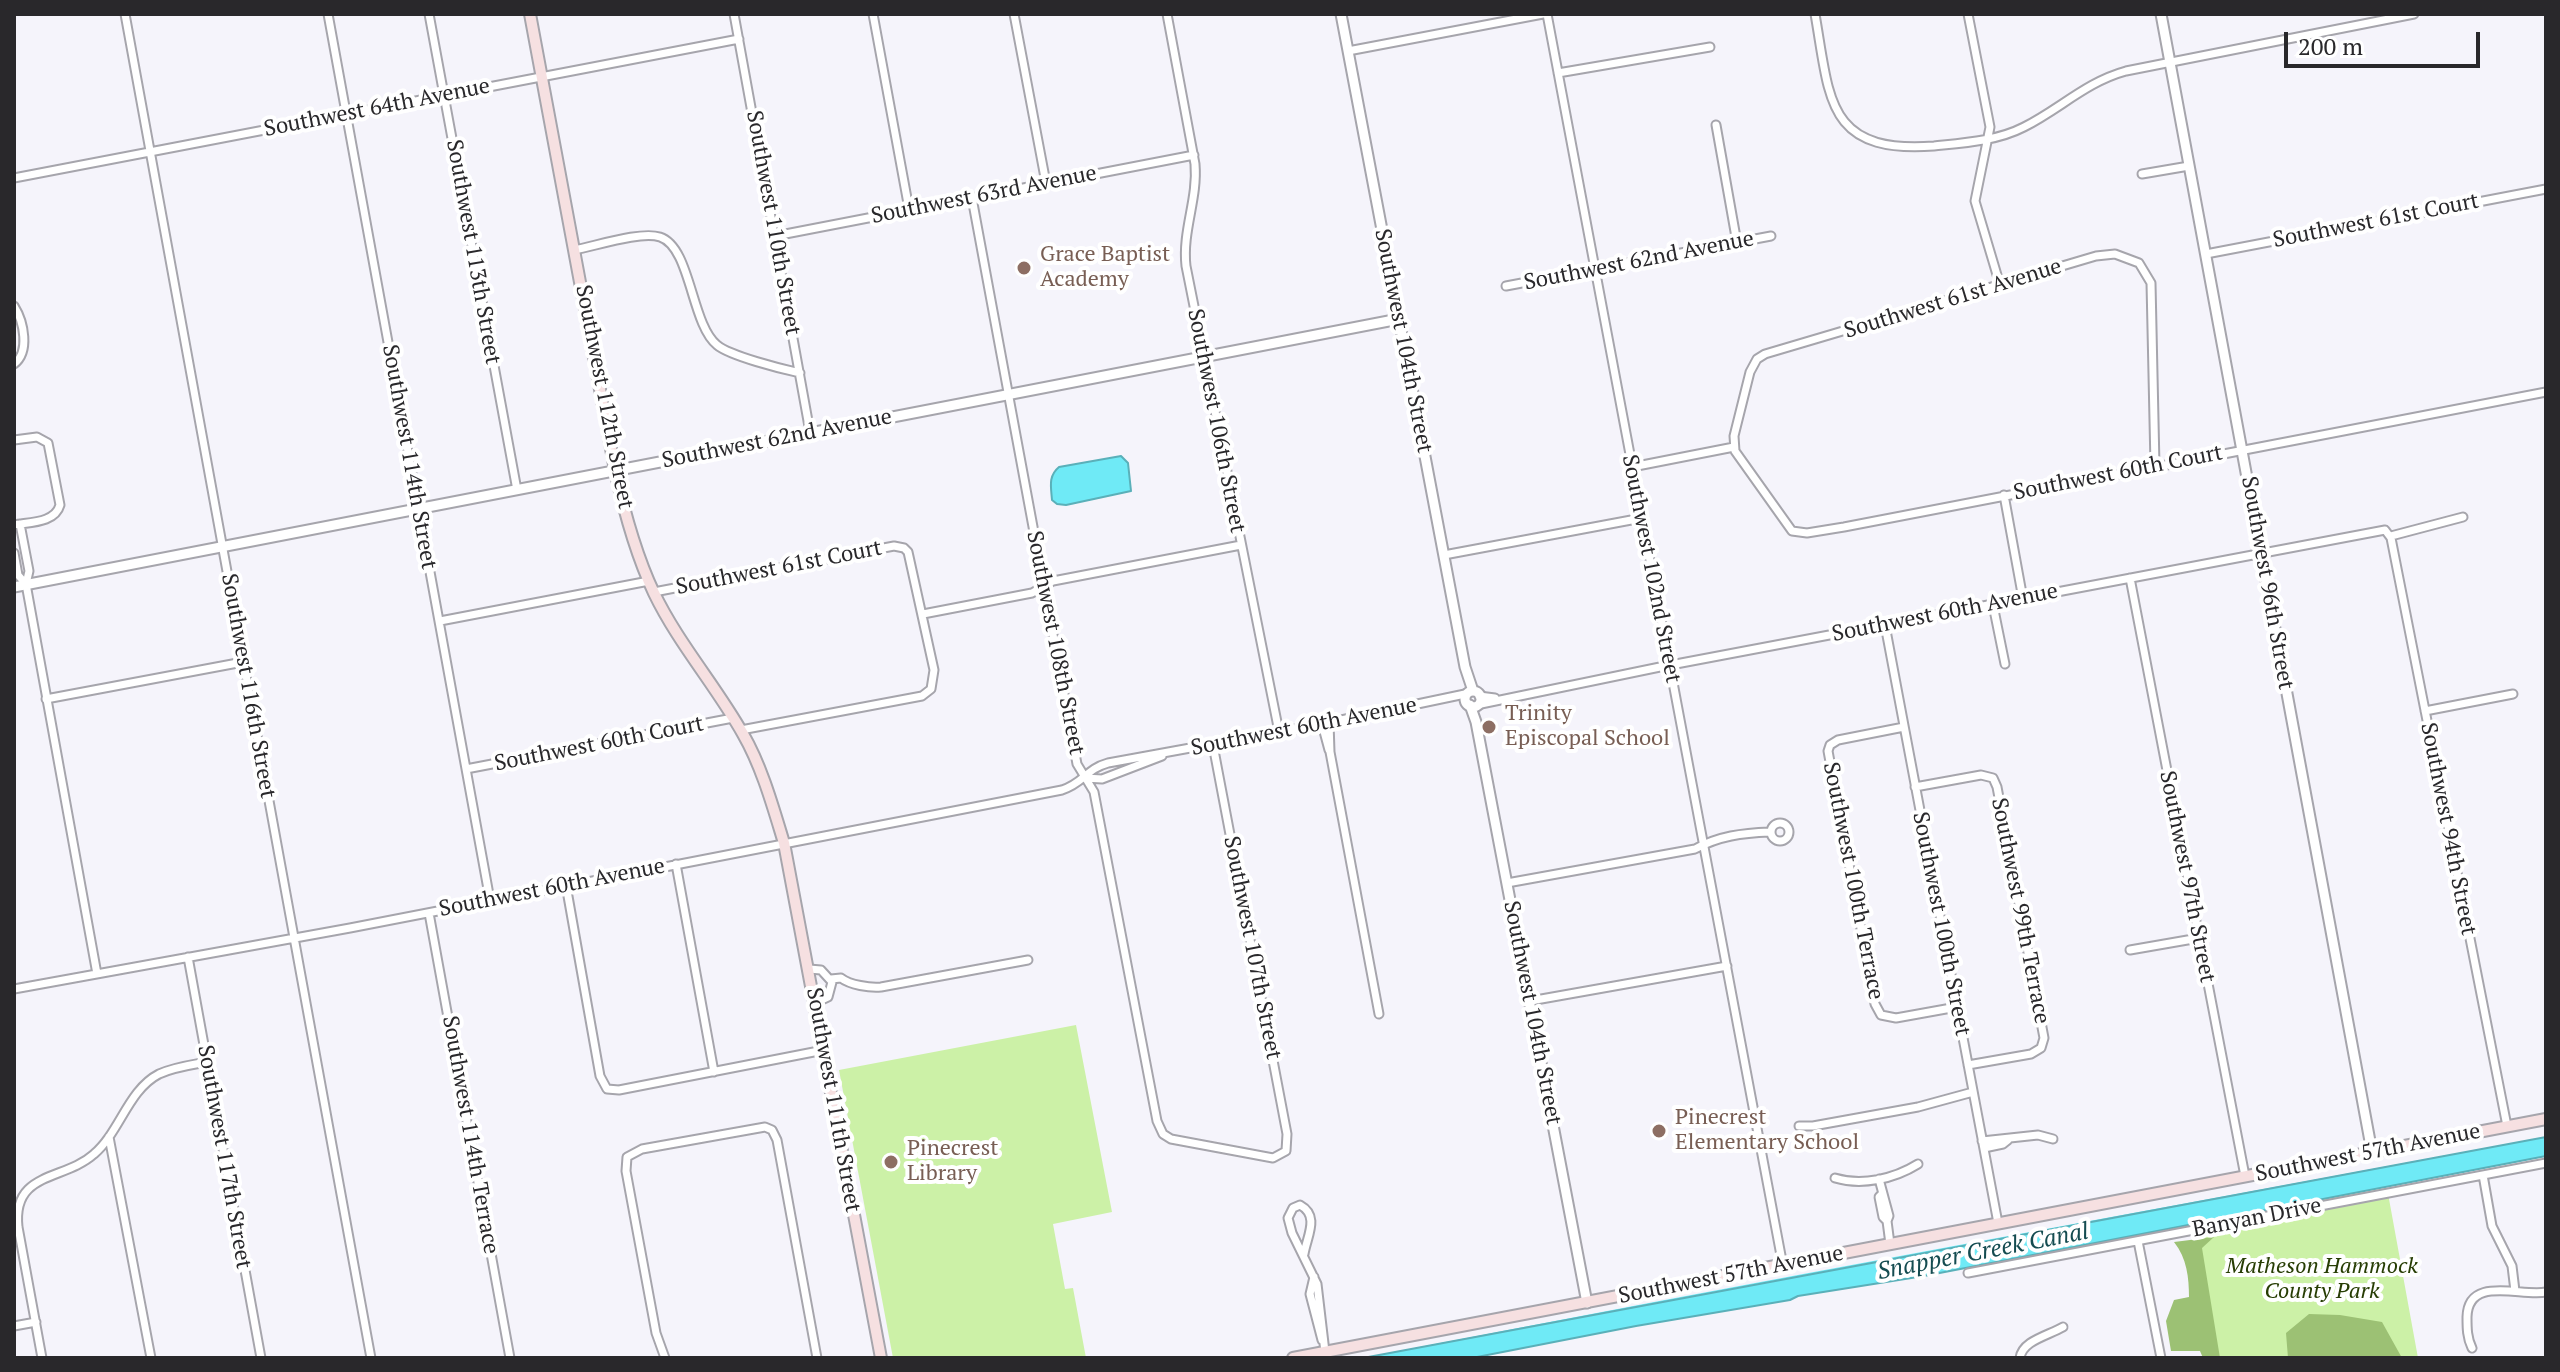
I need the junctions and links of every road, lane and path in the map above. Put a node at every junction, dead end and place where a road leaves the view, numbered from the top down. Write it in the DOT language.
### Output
graph roads {
  1 [pos="125,14"];
  2 [pos="328,14"];
  3 [pos="429,14"];
  4 [pos="530,14"];
  5 [pos="734,14"];
  6 [pos="873,14"];
  7 [pos="1014,14"];
  8 [pos="1167,14"];
  9 [pos="1341,14"];
  10 [pos="1545,14"];
  11 [pos="1815,14"];
  12 [pos="1968,14"];
  13 [pos="2161,14"];
  14 [pos="2414,14"];
  15 [pos="739,39"];
  16 [pos="1710,47"];
  17 [pos="1348,51"];
  18 [pos="2170,61"];
  19 [pos="1558,73"];
  20 [pos="542,76"];
  21 [pos="444,95"];
  22 [pos="346,114"];
  23 [pos="1716,125"];
  24 [pos="1989,138"];
  25 [pos="150,152"];
  26 [pos="1194,155"];
  27 [pos="2189,166"];
  28 [pos="2142,174"];
  29 [pos="14,178"];
  30 [pos="1046,183"];
  31 [pos="2546,189"];
  32 [pos="972,198"];
  33 [pos="909,209"];
  34 [pos="775,236"];
  35 [pos="1771,236"];
  36 [pos="1737,243"];
  37 [pos="574,250"];
  38 [pos="2206,254"];
  39 [pos="1595,269"];
  40 [pos="2000,285"];
  41 [pos="1506,286"];
  42 [pos="14,306"];
  43 [pos="1399,319"];
  44 [pos="1203,357"];
  45 [pos="14,364"];
  46 [pos="800,373"];
  47 [pos="2546,392"];
  48 [pos="1008,395"];
  49 [pos="810,432"];
  50 [pos="14,440"];
  51 [pos="1734,447"];
  52 [pos="2243,450"];
  53 [pos="2155,466"];
  54 [pos="1632,467"];
  55 [pos="615,470"];
  56 [pos="517,490"];
  57 [pos="2004,495"];
  58 [pos="418,508"];
  59 [pos="2463,517"];
  60 [pos="1642,518"];
  61 [pos="17,524"];
  62 [pos="2389,534"];
  63 [pos="1241,545"];
  64 [pos="223,546"];
  65 [pos="14,553"];
  66 [pos="2262,553"];
  67 [pos="1444,555"];
  68 [pos="2130,578"];
  69 [pos="649,581"];
  70 [pos="26,584"];
  71 [pos="14,587"];
  72 [pos="1044,587"];
  73 [pos="654,592"];
  74 [pos="2023,599"];
  75 [pos="1993,605"];
  76 [pos="923,614"];
  77 [pos="440,621"];
  78 [pos="1885,625"];
  79 [pos="243,662"];
  80 [pos="2005,664"];
  81 [pos="1670,665"];
  82 [pos="2513,694"];
  83 [pos="1472,698"];
  84 [pos="46,699"];
  85 [pos="2425,711"];
  86 [pos="733,718"];
  87 [pos="1325,723"];
  88 [pos="1904,727"];
  89 [pos="741,730"];
  90 [pos="1279,732"];
  91 [pos="1213,745"];
  92 [pos="1164,754"];
  93 [pos="466,769"];
  94 [pos="1085,778"];
  95 [pos="1915,787"];
  96 [pos="1770,832"];
  97 [pos="784,843"];
  98 [pos="1704,844"];
  99 [pos="676,864"];
  100 [pos="1507,883"];
  101 [pos="566,885"];
  102 [pos="490,900"];
  103 [pos="429,913"];
  104 [pos="294,938"];
  105 [pos="2199,938"];
  106 [pos="2130,950"];
  107 [pos="188,957"];
  108 [pos="1028,960"];
  109 [pos="1727,966"];
  110 [pos="809,969"];
  111 [pos="97,974"];
  112 [pos="832,983"];
  113 [pos="14,989"];
  114 [pos="1530,1001"];
  115 [pos="815,1003"];
  116 [pos="1957,1007"];
  117 [pos="1379,1014"];
  118 [pos="824,1050"];
  119 [pos="207,1062"];
  120 [pos="1968,1065"];
  121 [pos="714,1072"];
  122 [pos="1973,1095"];
  123 [pos="2546,1119"];
  124 [pos="1799,1126"];
  125 [pos="2507,1126"];
  126 [pos="1160,1131"];
  127 [pos="109,1137"];
  128 [pos="2053,1139"];
  129 [pos="1983,1145"];
  130 [pos="2372,1152"];
  131 [pos="2546,1163"];
  132 [pos="1918,1164"];
  133 [pos="2483,1175"];
  134 [pos="2245,1176"];
  135 [pos="1835,1178"];
  136 [pos="1879,1179"];
  137 [pos="1998,1223"];
  138 [pos="2138,1241"];
  139 [pos="1890,1244"];
  140 [pos="1304,1254"];
  141 [pos="1783,1266"];
  142 [pos="1968,1273"];
  143 [pos="2515,1291"];
  144 [pos="2546,1292"];
  145 [pos="1587,1303"];
  146 [pos="36,1322"];
  147 [pos="14,1326"];
  148 [pos="2063,1327"];
  149 [pos="1324,1347"];
  150 [pos="42,1358"];
  151 [pos="151,1358"];
  152 [pos="261,1358"];
  153 [pos="371,1358"];
  154 [pos="510,1358"];
  155 [pos="665,1358"];
  156 [pos="817,1358"];
  157 [pos="881,1358"];
  158 [pos="1293,1358"];
  159 [pos="2020,1358"];
  160 [pos="2161,1358"];
  161 [pos="2473,1358"];
  1 -- 25 [label="street, Southwest 116th Street"];
  2 -- 22 [label="street, Southwest 114th Street"];
  3 -- 21 [label="street, Southwest 113th Street"];
  4 -- 20 [label="main road, Southwest 112th Street"];
  5 -- 15 [label="street, Southwest 110th Street"];
  6 -- 33 [label="street"];
  7 -- 30 [label="street"];
  8 -- 26 [label="street, Southwest 106th Street"];
  9 -- 17 [label="street, Southwest 104th Street"];
  10 -- 17 [label="street"];
  10 -- 19 [label="street, Southwest 102nd Street"];
  11 -- 24 [label="street"];
  12 -- 24 [label="street"];
  13 -- 18 [label="street, Southwest 96th Street"];
  14 -- 18 [label="street"];
  15 -- 20 [label="street, Southwest 64th Avenue"];
  15 -- 34 [label="street, Southwest 110th Street"];
  16 -- 19 [label="street"];
  17 -- 43 [label="street, Southwest 104th Street"];
  18 -- 24 [label="street"];
  18 -- 27 [label="street, Southwest 96th Street"];
  19 -- 39 [label="street, Southwest 102nd Street"];
  20 -- 21 [label="street, Southwest 64th Avenue"];
  20 -- 37 [label="main road, Southwest 112th Street"];
  21 -- 22 [label="street, Southwest 64th Avenue"];
  21 -- 56 [label="street, Southwest 113th Street"];
  22 -- 25 [label="street, Southwest 64th Avenue"];
  22 -- 58 [label="street, Southwest 114th Street"];
  23 -- 36 [label="street"];
  24 -- 40 [label="street"];
  25 -- 29 [label="street, Southwest 64th Avenue"];
  25 -- 64 [label="street, Southwest 116th Street"];
  26 -- 30 [label="street, Southwest 63rd Avenue"];
  26 -- 44 [label="street, Southwest 106th Street"];
  27 -- 28 [label="street"];
  27 -- 38 [label="street, Southwest 96th Street"];
  30 -- 32 [label="street, Southwest 63rd Avenue"];
  31 -- 38 [label="street, Southwest 61st Court"];
  32 -- 33 [label="street, Southwest 63rd Avenue"];
  32 -- 48 [label="street, Southwest 108th Street"];
  33 -- 34 [label="street, Southwest 63rd Avenue"];
  34 -- 46 [label="street, Southwest 110th Street"];
  35 -- 36 [label="street, Southwest 62nd Avenue"];
  36 -- 39 [label="street, Southwest 62nd Avenue"];
  37 -- 46 [label="street"];
  37 -- 55 [label="main road, Southwest 112th Street"];
  38 -- 52 [label="street, Southwest 96th Street"];
  39 -- 41 [label="street, Southwest 62nd Avenue"];
  39 -- 54 [label="street, Southwest 102nd Street"];
  40 -- 51 [label="street, Southwest 61st Avenue"];
  40 -- 53 [label="street, Southwest 61st Avenue"];
  42 -- 45 [label="street"];
  43 -- 44 [label="street, Southwest 62nd Avenue"];
  43 -- 67 [label="street, Southwest 104th Street"];
  44 -- 48 [label="street, Southwest 62nd Avenue"];
  44 -- 63 [label="street, Southwest 106th Street"];
  46 -- 49 [label="street, Southwest 110th Street"];
  47 -- 52 [label="street, Southwest 60th Court"];
  48 -- 49 [label="street, Southwest 62nd Avenue"];
  48 -- 72 [label="street, Southwest 108th Street"];
  49 -- 55 [label="street, Southwest 62nd Avenue"];
  50 -- 61 [label="street"];
  51 -- 54 [label="street"];
  51 -- 57 [label="street, Southwest 60th Court"];
  52 -- 53 [label="street, Southwest 60th Court"];
  52 -- 66 [label="street, Southwest 96th Street"];
  53 -- 57 [label="street, Southwest 60th Court"];
  54 -- 60 [label="street, Southwest 102nd Street"];
  55 -- 56 [label="street, Southwest 62nd Avenue"];
  55 -- 69 [label="main road, Southwest 112th Street"];
  56 -- 58 [label="street, Southwest 62nd Avenue"];
  57 -- 74 [label="street"];
  58 -- 64 [label="street, Southwest 62nd Avenue"];
  58 -- 77 [label="street, Southwest 114th Street"];
  59 -- 62 [label="street, Southwest 60th Avenue"];
  60 -- 67 [label="street"];
  60 -- 81 [label="street, Southwest 102nd Street"];
  61 -- 70 [label="street"];
  62 -- 66 [label="street, Southwest 60th Avenue"];
  62 -- 85 [label="street, Southwest 94th Street"];
  63 -- 72 [label="street"];
  63 -- 90 [label="street, Southwest 106th Street"];
  64 -- 70 [label="street, Southwest 62nd Avenue"];
  64 -- 79 [label="street, Southwest 116th Street"];
  65 -- 70 [label="street"];
  66 -- 68 [label="street, Southwest 60th Avenue"];
  66 -- 130 [label="street, Southwest 96th Street"];
  67 -- 83 [label="street, Southwest 104th Street"];
  68 -- 74 [label="street, Southwest 60th Avenue"];
  68 -- 105 [label="street, Southwest 97th Street"];
  69 -- 73 [label="main road, Southwest 112th Street"];
  69 -- 77 [label="street, Southwest 61st Court"];
  70 -- 71 [label="street, Southwest 62nd Avenue"];
  70 -- 84 [label="street"];
  72 -- 76 [label="street"];
  72 -- 94 [label="street, Southwest 108th Street"];
  73 -- 76 [label="street, Southwest 61st Court"];
  73 -- 86 [label="main road, Southwest 112th Street"];
  74 -- 75 [label="street, Southwest 60th Avenue"];
  75 -- 78 [label="street, Southwest 60th Avenue"];
  75 -- 80 [label="street"];
  76 -- 89 [label="street"];
  77 -- 93 [label="street, Southwest 114th Street"];
  78 -- 81 [label="street, Southwest 60th Avenue"];
  78 -- 88 [label="street, Southwest 100th Street"];
  79 -- 84 [label="street"];
  79 -- 104 [label="street, Southwest 116th Street"];
  81 -- 83 [label="street, Southwest 60th Avenue"];
  81 -- 98 [label="street, Southwest 102nd Street"];
  82 -- 85 [label="street"];
  83 -- 87 [label="street, Southwest 60th Avenue"];
  83 -- 100 [label="street, Southwest 104th Street"];
  84 -- 111 [label="street"];
  85 -- 125 [label="street, Southwest 94th Street"];
  86 -- 89 [label="main road, Southwest 112th Street"];
  86 -- 93 [label="street, Southwest 60th Court"];
  87 -- 90 [label="street, Southwest 60th Avenue"];
  87 -- 117 [label="street"];
  88 -- 95 [label="street, Southwest 100th Street"];
  88 -- 116 [label="street, Southwest 100th Terrace"];
  89 -- 97 [label="main road, Southwest 112th Street"];
  90 -- 91 [label="street, Southwest 60th Avenue"];
  91 -- 92 [label="street, Southwest 60th Avenue"];
  91 -- 126 [label="street, Southwest 107th Street"];
  92 -- 94 [label="street, Southwest 60th Avenue"];
  92 -- 94 [label="street, Southwest 60th Avenue"];
  93 -- 102 [label="street, Southwest 114th Street"];
  94 -- 97 [label="street, Southwest 60th Avenue"];
  94 -- 126 [label="street, Southwest 108th Street"];
  95 -- 116 [label="street, Southwest 100th Street"];
  95 -- 120 [label="street, Southwest 99th Terrace"];
  96 -- 98 [label="street"];
  97 -- 99 [label="street, Southwest 60th Avenue"];
  97 -- 110 [label="main road, Southwest 111th Street"];
  98 -- 100 [label="street"];
  98 -- 109 [label="street, Southwest 102nd Street"];
  99 -- 101 [label="street, Southwest 60th Avenue"];
  99 -- 121 [label="street"];
  100 -- 114 [label="street, Southwest 104th Street"];
  101 -- 102 [label="street, Southwest 60th Avenue"];
  101 -- 121 [label="street"];
  102 -- 103 [label="street, Southwest 60th Avenue"];
  103 -- 104 [label="street, Southwest 60th Avenue"];
  103 -- 154 [label="street, Southwest 114th Terrace"];
  104 -- 107 [label="street, Southwest 60th Avenue"];
  104 -- 153 [label="street, Southwest 116th Street"];
  105 -- 106 [label="street"];
  105 -- 134 [label="street, Southwest 97th Street"];
  107 -- 111 [label="street, Southwest 60th Avenue"];
  107 -- 119 [label="street, Southwest 117th Street"];
  108 -- 112 [label="street"];
  109 -- 114 [label="street"];
  109 -- 141 [label="street, Southwest 102nd Street"];
  110 -- 112 [label="street"];
  110 -- 115 [label="main road, Southwest 111th Street"];
  111 -- 113 [label="street, Southwest 60th Avenue"];
  112 -- 115 [label="street"];
  114 -- 145 [label="street, Southwest 104th Street"];
  115 -- 118 [label="main road, Southwest 111th Street"];
  116 -- 120 [label="street, Southwest 100th Street"];
  118 -- 121 [label="street"];
  118 -- 157 [label="main road, Southwest 111th Street"];
  119 -- 127 [label="street"];
  119 -- 152 [label="street, Southwest 117th Street"];
  120 -- 122 [label="street, Southwest 100th Street"];
  122 -- 124 [label="street"];
  122 -- 129 [label="street, Southwest 100th Street"];
  123 -- 125 [label="main road, Southwest 57th Avenue"];
  125 -- 130 [label="main road, Southwest 57th Avenue"];
  127 -- 146 [label="street"];
  127 -- 151 [label="street"];
  128 -- 129 [label="street"];
  129 -- 137 [label="street, Southwest 100th Street"];
  130 -- 134 [label="main road, Southwest 57th Avenue"];
  131 -- 133 [label="street, Banyan Drive"];
  132 -- 136 [label="street"];
  133 -- 138 [label="street, Banyan Drive"];
  133 -- 143 [label="street"];
  134 -- 137 [label="main road, Southwest 57th Avenue"];
  135 -- 136 [label="street"];
  136 -- 139 [label="street"];
  137 -- 139 [label="main road, Southwest 57th Avenue"];
  138 -- 142 [label="street, Banyan Drive"];
  138 -- 160 [label="street"];
  139 -- 141 [label="main road, Southwest 57th Avenue"];
  140 -- 140 [label="street"];
  140 -- 149 [label="street"];
  141 -- 145 [label="main road, Southwest 57th Avenue"];
  143 -- 144 [label="street"];
  143 -- 161 [label="street"];
  145 -- 149 [label="main road, Southwest 57th Avenue"];
  146 -- 147 [label="street"];
  146 -- 150 [label="street"];
  148 -- 159 [label="street"];
  149 -- 158 [label="main road, Southwest 57th Avenue"];
  155 -- 156 [label="street"];
}
